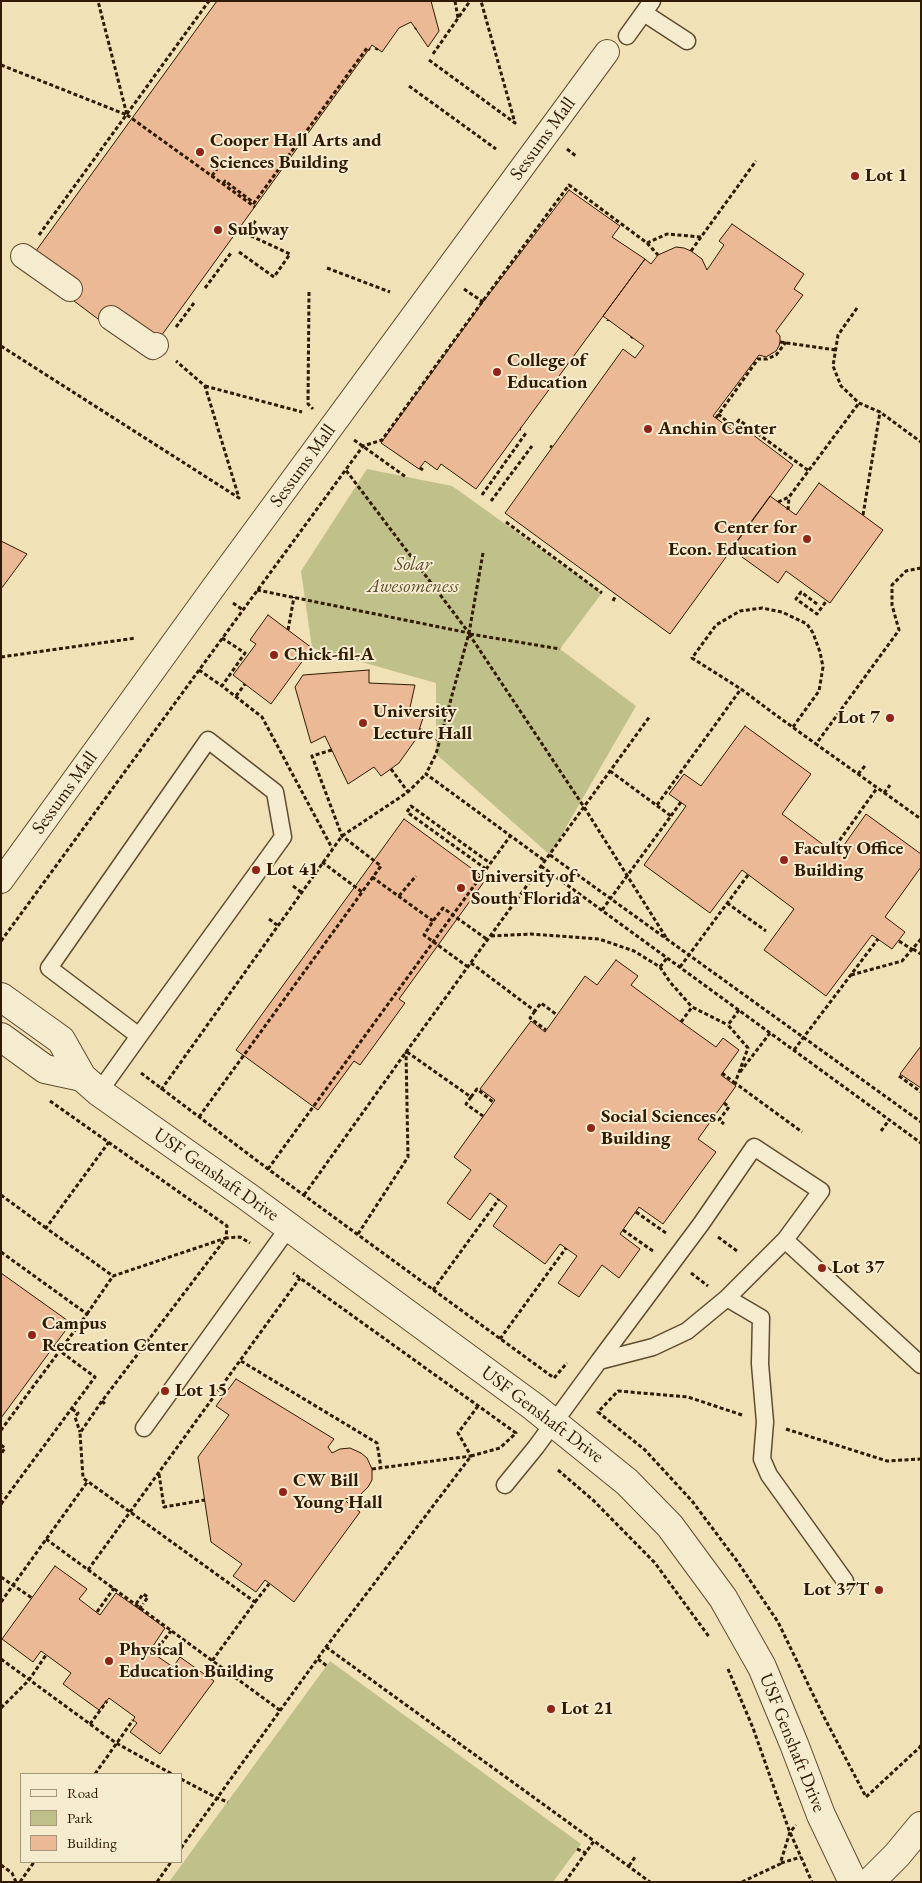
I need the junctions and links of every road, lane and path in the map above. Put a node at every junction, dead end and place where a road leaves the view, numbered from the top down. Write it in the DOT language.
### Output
graph roads {
  1 [pos="98,1"];
  2 [pos="209,1"];
  3 [pos="454,1"];
  4 [pos="470,1"];
  5 [pos="481,1"];
  6 [pos="648,7"];
  7 [pos="458,18"];
  8 [pos="627,36"];
  9 [pos="687,41"];
  10 [pos="373,49"];
  11 [pos="607,52"];
  12 [pos="433,54"];
  13 [pos="429,60"];
  14 [pos="1,65"];
  15 [pos="409,86"];
  16 [pos="127,115"];
  17 [pos="496,149"];
  18 [pos="756,161"];
  19 [pos="217,169"];
  20 [pos="212,176"];
  21 [pos="223,184"];
  22 [pos="255,207"];
  23 [pos="257,219"];
  24 [pos="253,224"];
  25 [pos="251,236"];
  26 [pos="701,237"];
  27 [pos="647,243"];
  28 [pos="691,251"];
  29 [pos="239,252"];
  30 [pos="231,253"];
  31 [pos="658,255"];
  32 [pos="23,256"];
  33 [pos="326,268"];
  34 [pos="205,288"];
  35 [pos="70,289"];
  36 [pos="309,292"];
  37 [pos="390,292"];
  38 [pos="470,293"];
  39 [pos="482,302"];
  40 [pos="194,303"];
  41 [pos="858,308"];
  42 [pos="111,318"];
  43 [pos="164,339"];
  44 [pos="780,342"];
  45 [pos="786,342"];
  46 [pos="1,346"];
  47 [pos="836,350"];
  48 [pos="175,361"];
  49 [pos="205,386"];
  50 [pos="859,403"];
  51 [pos="308,404"];
  52 [pos="302,412"];
  53 [pos="880,412"];
  54 [pos="526,433"];
  55 [pos="921,442"];
  56 [pos="362,446"];
  57 [pos="532,446"];
  58 [pos="346,469"];
  59 [pos="809,471"];
  60 [pos="406,477"];
  61 [pos="482,495"];
  62 [pos="789,497"];
  63 [pos="491,501"];
  64 [pos="778,502"];
  65 [pos="788,510"];
  66 [pos="863,515"];
  67 [pos="506,522"];
  68 [pos="483,553"];
  69 [pos="921,568"];
  70 [pos="257,590"];
  71 [pos="602,593"];
  72 [pos="616,595"];
  73 [pos="294,597"];
  74 [pos="827,600"];
  75 [pos="613,601"];
  76 [pos="817,604"];
  77 [pos="288,630"];
  78 [pos="469,633"];
  79 [pos="136,638"];
  80 [pos="222,638"];
  81 [pos="560,649"];
  82 [pos="1,658"];
  83 [pos="199,670"];
  84 [pos="245,684"];
  85 [pos="222,686"];
  86 [pos="741,689"];
  87 [pos="236,696"];
  88 [pos="650,716"];
  89 [pos="793,727"];
  90 [pos="419,729"];
  91 [pos="440,741"];
  92 [pos="816,744"];
  93 [pos="332,750"];
  94 [pos="865,766"];
  95 [pos="391,769"];
  96 [pos="610,771"];
  97 [pos="426,774"];
  98 [pos="858,774"];
  99 [pos="890,784"];
  100 [pos="877,788"];
  101 [pos="408,792"];
  102 [pos="884,793"];
  103 [pos="681,802"];
  104 [pos="657,805"];
  105 [pos="584,807"];
  106 [pos="671,816"];
  107 [pos="921,820"];
  108 [pos="511,835"];
  109 [pos="342,836"];
  110 [pos="332,848"];
  111 [pos="832,851"];
  112 [pos="550,855"];
  113 [pos="545,860"];
  114 [pos="322,862"];
  115 [pos="490,863"];
  116 [pos="541,866"];
  117 [pos="486,869"];
  118 [pos="627,875"];
  119 [pos="748,875"];
  120 [pos="416,876"];
  121 [pos="372,877"];
  122 [pos="1,881"];
  123 [pos="293,886"];
  124 [pos="301,892"];
  125 [pos="362,892"];
  126 [pos="399,896"];
  127 [pos="610,899"];
  128 [pos="727,903"];
  129 [pos="602,910"];
  130 [pos="452,915"];
  131 [pos="269,919"];
  132 [pos="433,921"];
  133 [pos="277,925"];
  134 [pos="766,931"];
  135 [pos="489,938"];
  136 [pos="878,939"];
  137 [pos="921,939"];
  138 [pos="1,941"];
  139 [pos="668,941"];
  140 [pos="898,941"];
  141 [pos="433,942"];
  142 [pos="913,949"];
  143 [pos="921,954"];
  144 [pos="688,956"];
  145 [pos="667,958"];
  146 [pos="471,963"];
  147 [pos="468,967"];
  148 [pos="660,967"];
  149 [pos="680,967"];
  150 [pos="850,975"];
  151 [pos="1,997"];
  152 [pos="692,1007"];
  153 [pos="739,1010"];
  154 [pos="535,1011"];
  155 [pos="557,1015"];
  156 [pos="681,1022"];
  157 [pos="728,1024"];
  158 [pos="546,1030"];
  159 [pos="770,1033"];
  160 [pos="140,1036"];
  161 [pos="1,1037"];
  162 [pos="804,1038"];
  163 [pos="794,1050"];
  164 [pos="406,1052"];
  165 [pos="140,1072"];
  166 [pos="722,1073"];
  167 [pos="738,1075"];
  168 [pos="899,1076"];
  169 [pos="735,1083"];
  170 [pos="90,1085"];
  171 [pos="161,1090"];
  172 [pos="921,1092"];
  173 [pos="471,1097"];
  174 [pos="47,1099"];
  175 [pos="493,1102"];
  176 [pos="724,1103"];
  177 [pos="483,1116"];
  178 [pos="199,1117"];
  179 [pos="889,1120"];
  180 [pos="921,1122"];
  181 [pos="724,1124"];
  182 [pos="881,1131"];
  183 [pos="802,1132"];
  184 [pos="109,1142"];
  185 [pos="921,1143"];
  186 [pos="268,1169"];
  187 [pos="1,1195"];
  188 [pos="304,1195"];
  189 [pos="499,1199"];
  190 [pos="636,1212"];
  191 [pos="289,1227"];
  192 [pos="656,1227"];
  193 [pos="46,1228"];
  194 [pos="623,1230"];
  195 [pos="358,1234"];
  196 [pos="226,1238"];
  197 [pos="785,1240"];
  198 [pos="256,1247"];
  199 [pos="566,1248"];
  200 [pos="1,1252"];
  201 [pos="655,1253"];
  202 [pos="293,1274"];
  203 [pos="113,1276"];
  204 [pos="300,1278"];
  205 [pos="433,1290"];
  206 [pos="727,1298"];
  207 [pos="86,1314"];
  208 [pos="500,1339"];
  209 [pos="54,1346"];
  210 [pos="241,1361"];
  211 [pos="599,1361"];
  212 [pos="567,1362"];
  213 [pos="921,1365"];
  214 [pos="102,1401"];
  215 [pos="106,1405"];
  216 [pos="478,1406"];
  217 [pos="72,1408"];
  218 [pos="554,1423"];
  219 [pos="144,1428"];
  220 [pos="1,1430"];
  221 [pos="80,1433"];
  222 [pos="1,1445"];
  223 [pos="1,1454"];
  224 [pos="471,1456"];
  225 [pos="381,1468"];
  226 [pos="372,1469"];
  227 [pos="558,1470"];
  228 [pos="159,1473"];
  229 [pos="88,1481"];
  230 [pos="505,1484"];
  231 [pos="204,1500"];
  232 [pos="1,1504"];
  233 [pos="131,1512"];
  234 [pos="46,1539"];
  235 [pos="88,1570"];
  236 [pos="1,1576"];
  237 [pos="845,1581"];
  238 [pos="269,1584"];
  239 [pos="114,1588"];
  240 [pos="32,1598"];
  241 [pos="1,1602"];
  242 [pos="255,1602"];
  243 [pos="136,1604"];
  244 [pos="139,1609"];
  245 [pos="96,1612"];
  246 [pos="170,1631"];
  247 [pos="714,1642"];
  248 [pos="326,1647"];
  249 [pos="157,1649"];
  250 [pos="46,1655"];
  251 [pos="318,1659"];
  252 [pos="1,1660"];
  253 [pos="212,1661"];
  254 [pos="326,1666"];
  255 [pos="727,1668"];
  256 [pos="29,1680"];
  257 [pos="107,1701"];
  258 [pos="1,1708"];
  259 [pos="281,1711"];
  260 [pos="132,1720"];
  261 [pos="90,1724"];
  262 [pos="116,1743"];
  263 [pos="95,1773"];
  264 [pos="170,1773"];
  265 [pos="182,1780"];
  266 [pos="218,1798"];
  267 [pos="228,1802"];
  268 [pos="797,1823"];
  269 [pos="921,1826"];
  270 [pos="790,1832"];
  271 [pos="594,1841"];
  272 [pos="182,1847"];
  273 [pos="577,1849"];
  274 [pos="586,1853"];
  275 [pos="636,1857"];
  276 [pos="801,1857"];
  277 [pos="33,1863"];
  278 [pos="170,1863"];
  279 [pos="780,1864"];
  280 [pos="1,1865"];
  281 [pos="629,1866"];
  282 [pos="645,1880"];
  283 [pos="16,1882"];
  284 [pos="20,1882"];
  285 [pos="157,1882"];
  286 [pos="565,1882"];
  287 [pos="650,1882"];
  288 [pos="742,1882"];
  289 [pos="812,1882"];
  290 [pos="852,1882"];
  291 [pos="870,1882"];
  1 -- 16 [label="path"];
  2 -- 16 [label="path"];
  3 -- 7 [label="path"];
  4 -- 7 [label="path"];
  5 -- 13 [label="path"];
  6 -- 8 [label="lane"];
  6 -- 9 [label="lane"];
  7 -- 12 [label="path"];
  10 -- 21 [label="path"];
  11 -- 122 [label="street, Sessums Mall"];
  14 -- 16 [label="path"];
  15 -- 17 [label="path"];
  16 -- 20 [label="path"];
  16 -- 32 [label="path"];
  18 -- 26 [label="path"];
  19 -- 20 [label="path"];
  20 -- 21 [label="path"];
  21 -- 22 [label="path"];
  23 -- 24 [label="path"];
  25 -- 29 [label="path"];
  26 -- 27 [label="path"];
  26 -- 28 [label="path"];
  27 -- 31 [label="path"];
  27 -- 39 [label="path"];
  30 -- 34 [label="path"];
  32 -- 35 [label="street"];
  33 -- 37 [label="path"];
  36 -- 51 [label="path"];
  38 -- 39 [label="path"];
  39 -- 56 [label="path"];
  40 -- 43 [label="path"];
  41 -- 47 [label="path"];
  42 -- 43 [label="street"];
  44 -- 45 [label="path"];
  45 -- 47 [label="path"];
  45 -- 59 [label="path"];
  46 -- 49 [label="path"];
  47 -- 50 [label="path"];
  48 -- 49 [label="path"];
  49 -- 52 [label="path"];
  50 -- 53 [label="path"];
  50 -- 59 [label="path"];
  53 -- 55 [label="path"];
  53 -- 66 [label="path"];
  54 -- 61 [label="path"];
  56 -- 58 [label="path"];
  56 -- 60 [label="path"];
  57 -- 63 [label="path"];
  58 -- 70 [label="path"];
  58 -- 78 [label="path"];
  59 -- 62 [label="path"];
  62 -- 64 [label="path"];
  62 -- 65 [label="path"];
  67 -- 71 [label="path"];
  68 -- 78 [label="path"];
  69 -- 92 [label="path"];
  70 -- 73 [label="path"];
  70 -- 80 [label="path"];
  72 -- 75 [label="path"];
  73 -- 77 [label="path"];
  73 -- 78 [label="path"];
  74 -- 76 [label="path"];
  78 -- 81 [label="path"];
  78 -- 91 [label="path"];
  78 -- 105 [label="path"];
  79 -- 82 [label="path"];
  80 -- 83 [label="path"];
  80 -- 85 [label="path"];
  83 -- 85 [label="path"];
  83 -- 138 [label="path"];
  84 -- 87 [label="path"];
  85 -- 87 [label="path"];
  86 -- 89 [label="path"];
  86 -- 89 [label="path"];
  86 -- 104 [label="path"];
  87 -- 110 [label="path"];
  88 -- 96 [label="path"];
  89 -- 92 [label="path"];
  90 -- 91 [label="path"];
  91 -- 97 [label="path"];
  92 -- 98 [label="path"];
  93 -- 109 [label="path"];
  94 -- 98 [label="path"];
  95 -- 101 [label="path"];
  96 -- 104 [label="path"];
  96 -- 105 [label="path"];
  97 -- 101 [label="path"];
  97 -- 108 [label="path"];
  98 -- 100 [label="path"];
  99 -- 102 [label="path"];
  100 -- 102 [label="path"];
  100 -- 111 [label="path"];
  101 -- 109 [label="path"];
  102 -- 107 [label="path"];
  103 -- 106 [label="path"];
  104 -- 106 [label="path"];
  105 -- 112 [label="path"];
  105 -- 118 [label="path"];
  106 -- 118 [label="path"];
  108 -- 113 [label="path"];
  108 -- 115 [label="path"];
  109 -- 110 [label="path"];
  109 -- 121 [label="path"];
  110 -- 114 [label="path"];
  112 -- 113 [label="path"];
  112 -- 127 [label="path"];
  113 -- 116 [label="path"];
  114 -- 124 [label="path"];
  114 -- 125 [label="path"];
  115 -- 117 [label="path"];
  115 -- 117 [label="path"];
  116 -- 129 [label="path"];
  116 -- 135 [label="path"];
  117 -- 130 [label="path"];
  118 -- 127 [label="path"];
  118 -- 139 [label="path"];
  119 -- 128 [label="path"];
  120 -- 126 [label="path"];
  121 -- 125 [label="path"];
  121 -- 126 [label="path"];
  123 -- 124 [label="path"];
  124 -- 133 [label="path"];
  125 -- 178 [label="path"];
  126 -- 132 [label="path"];
  127 -- 129 [label="path"];
  127 -- 139 [label="path"];
  128 -- 134 [label="path"];
  128 -- 144 [label="path"];
  129 -- 145 [label="path"];
  130 -- 132 [label="path"];
  130 -- 135 [label="path"];
  130 -- 141 [label="path"];
  131 -- 133 [label="path"];
  132 -- 141 [label="path"];
  133 -- 171 [label="path"];
  135 -- 146 [label="path"];
  135 -- 148 [label="path"];
  136 -- 150 [label="path"];
  137 -- 142 [label="path"];
  139 -- 144 [label="path"];
  140 -- 142 [label="path"];
  141 -- 147 [label="path"];
  141 -- 186 [label="path"];
  142 -- 143 [label="path"];
  142 -- 150 [label="path"];
  144 -- 149 [label="path"];
  144 -- 162 [label="path"];
  145 -- 148 [label="path"];
  145 -- 149 [label="path"];
  146 -- 147 [label="path"];
  146 -- 154 [label="path"];
  147 -- 164 [label="path"];
  148 -- 152 [label="path"];
  149 -- 153 [label="path"];
  150 -- 162 [label="path"];
  151 -- 170 [label="street"];
  152 -- 156 [label="path"];
  152 -- 157 [label="path"];
  153 -- 157 [label="path"];
  153 -- 159 [label="path"];
  154 -- 155 [label="path"];
  154 -- 158 [label="path"];
  157 -- 167 [label="path"];
  159 -- 163 [label="path"];
  159 -- 167 [label="path"];
  160 -- 160 [label="lane"];
  160 -- 170 [label="lane"];
  161 -- 170 [label="street"];
  162 -- 163 [label="path"];
  162 -- 180 [label="path"];
  163 -- 179 [label="path"];
  164 -- 173 [label="path"];
  164 -- 188 [label="path"];
  164 -- 195 [label="path"];
  165 -- 171 [label="path"];
  166 -- 169 [label="path"];
  167 -- 169 [label="path"];
  168 -- 172 [label="path"];
  169 -- 183 [label="path"];
  170 -- 191 [label="street, USF Genshaft Drive"];
  171 -- 178 [label="path"];
  173 -- 175 [label="path"];
  173 -- 177 [label="path"];
  174 -- 184 [label="path"];
  176 -- 181 [label="path"];
  178 -- 186 [label="path"];
  179 -- 182 [label="path"];
  179 -- 185 [label="path"];
  184 -- 193 [label="path"];
  184 -- 196 [label="path"];
  186 -- 188 [label="path"];
  187 -- 193 [label="path"];
  188 -- 195 [label="path"];
  189 -- 205 [label="path"];
  190 -- 192 [label="path"];
  191 -- 218 [label="street, USF Genshaft Drive"];
  191 -- 219 [label="lane"];
  193 -- 203 [label="path"];
  194 -- 201 [label="path"];
  195 -- 205 [label="path"];
  196 -- 198 [label="path"];
  196 -- 203 [label="path"];
  196 -- 214 [label="path"];
  197 -- 206 [label="lane"];
  197 -- 211 [label="lane"];
  197 -- 213 [label="lane"];
  199 -- 208 [label="path"];
  200 -- 207 [label="path, bridge"];
  202 -- 204 [label="path"];
  203 -- 207 [label="path"];
  204 -- 210 [label="path"];
  204 -- 216 [label="path"];
  205 -- 208 [label="path"];
  206 -- 211 [label="lane"];
  206 -- 237 [label="lane"];
  207 -- 220 [label="path, bridge"];
  208 -- 212 [label="path"];
  209 -- 217 [label="path"];
  210 -- 225 [label="path"];
  210 -- 228 [label="path"];
  211 -- 218 [label="lane"];
  214 -- 215 [label="path"];
  214 -- 221 [label="path"];
  216 -- 224 [label="path"];
  216 -- 224 [label="path"];
  217 -- 221 [label="path"];
  217 -- 232 [label="path"];
  218 -- 230 [label="lane"];
  218 -- 290 [label="street, USF Genshaft Drive"];
  221 -- 229 [label="path"];
  222 -- 223 [label="path"];
  224 -- 225 [label="path"];
  224 -- 248 [label="path"];
  225 -- 226 [label="path"];
  227 -- 247 [label="path"];
  228 -- 231 [label="path"];
  228 -- 233 [label="path"];
  229 -- 233 [label="path"];
  229 -- 234 [label="path"];
  233 -- 235 [label="path"];
  233 -- 242 [label="path"];
  234 -- 235 [label="path"];
  234 -- 241 [label="path"];
  235 -- 239 [label="path"];
  236 -- 240 [label="path, bridge"];
  238 -- 242 [label="path"];
  239 -- 243 [label="path"];
  239 -- 245 [label="path"];
  242 -- 253 [label="path"];
  243 -- 244 [label="path"];
  243 -- 246 [label="path"];
  246 -- 249 [label="path"];
  246 -- 253 [label="path"];
  248 -- 251 [label="path"];
  248 -- 271 [label="path"];
  250 -- 256 [label="path"];
  251 -- 254 [label="path"];
  251 -- 259 [label="path"];
  252 -- 256 [label="path"];
  253 -- 259 [label="path"];
  255 -- 270 [label="path"];
  256 -- 258 [label="path"];
  256 -- 261 [label="path"];
  257 -- 261 [label="path"];
  259 -- 266 [label="path"];
  260 -- 262 [label="path"];
  261 -- 262 [label="path"];
  262 -- 263 [label="path"];
  262 -- 264 [label="path"];
  265 -- 266 [label="path"];
  266 -- 267 [label="path"];
  266 -- 272 [label="path"];
  268 -- 270 [label="path"];
  269 -- 291 [label="street"];
  270 -- 276 [label="path"];
  270 -- 279 [label="path"];
  271 -- 274 [label="path"];
  271 -- 281 [label="path"];
  273 -- 274 [label="path"];
  274 -- 286 [label="path"];
  275 -- 281 [label="path"];
  276 -- 279 [label="path"];
  276 -- 289 [label="path"];
  277 -- 284 [label="path"];
  278 -- 285 [label="path"];
  279 -- 288 [label="path"];
  280 -- 283 [label="path"];
  281 -- 282 [label="path"];
  282 -- 287 [label="path"];
}
